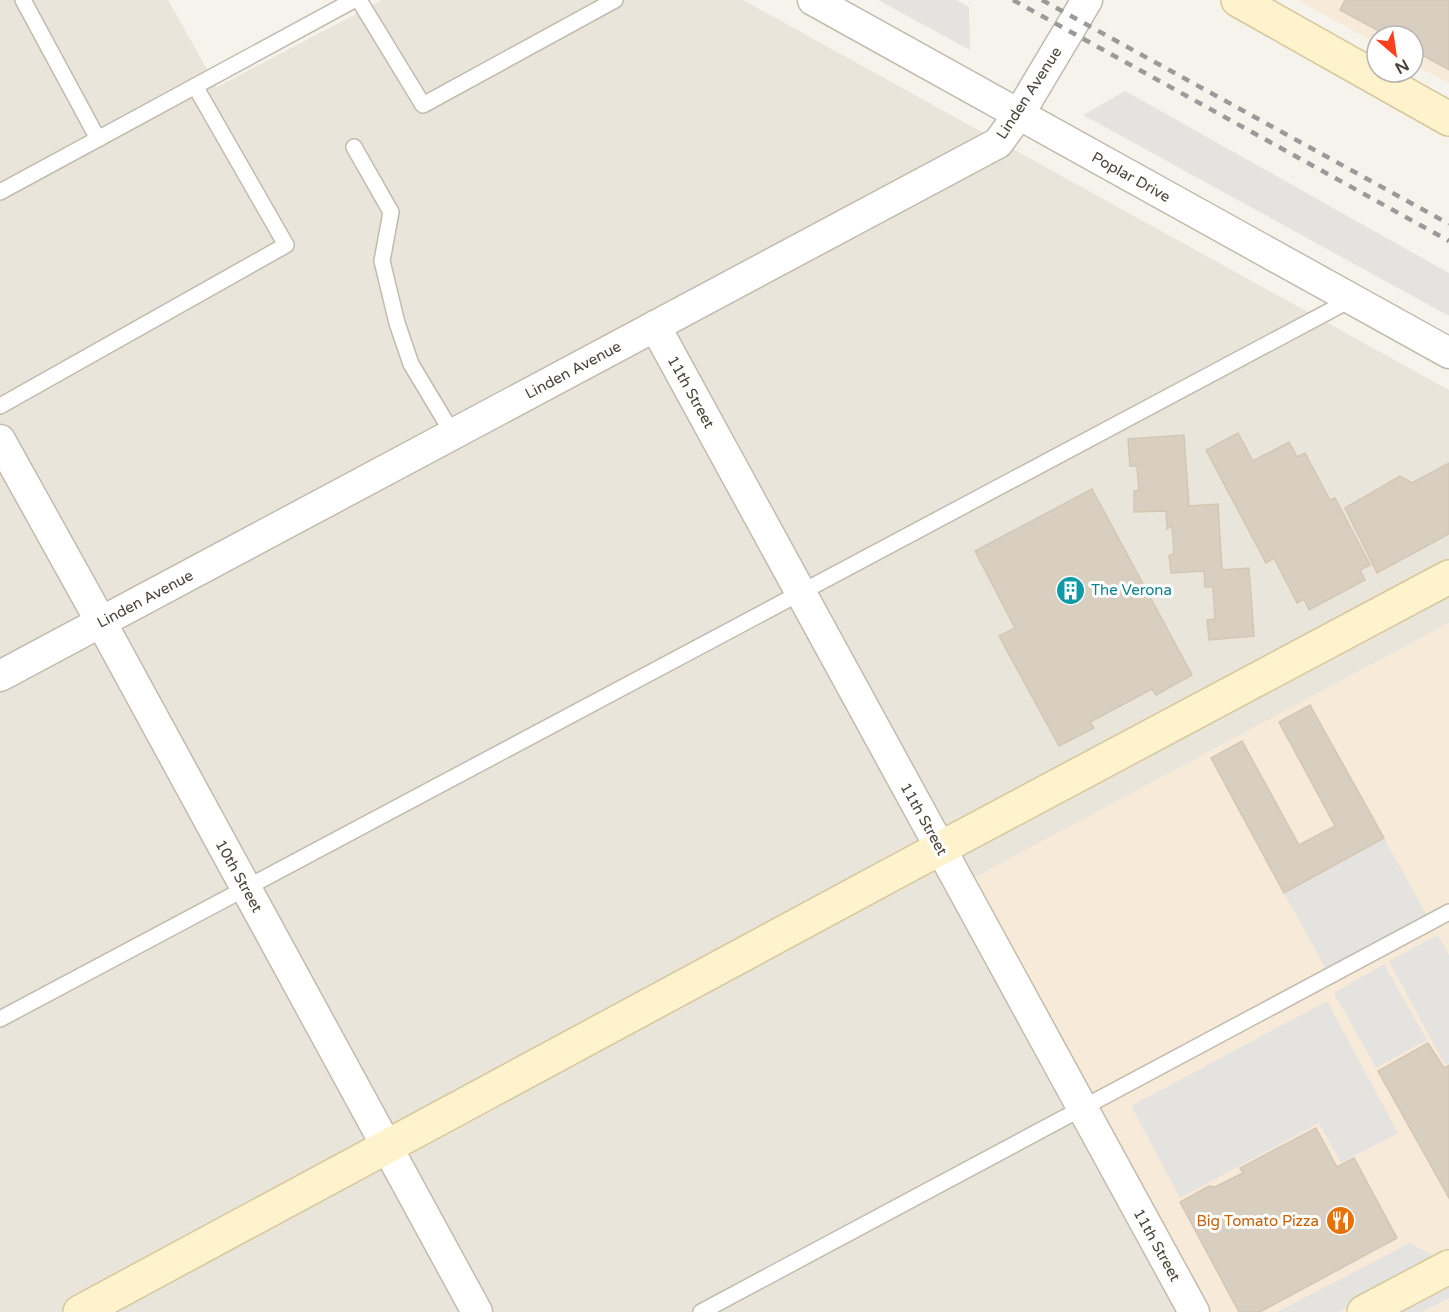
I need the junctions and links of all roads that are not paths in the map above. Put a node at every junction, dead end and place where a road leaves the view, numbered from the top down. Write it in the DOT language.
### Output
graph roads {
  1 [pos="23,0"];
  2 [pos="357,0"];
  3 [pos="615,0"];
  4 [pos="813,0"];
  5 [pos="1087,0"];
  6 [pos="1238,0"];
  7 [pos="195,86"];
  8 [pos="1019,114"];
  9 [pos="1449,119"];
  10 [pos="98,139"];
  11 [pos="354,147"];
  12 [pos="0,192"];
  13 [pos="1352,299"];
  14 [pos="655,326"];
  15 [pos="1449,353"];
  16 [pos="0,406"];
  17 [pos="453,435"];
  18 [pos="0,440"];
  19 [pos="1449,577"];
  20 [pos="801,593"];
  21 [pos="101,622"];
  22 [pos="0,676"];
  23 [pos="941,848"];
  24 [pos="246,888"];
  25 [pos="1449,912"];
  26 [pos="0,1019"];
  27 [pos="1082,1107"];
  28 [pos="386,1146"];
  29 [pos="1449,1267"];
  30 [pos="80,1312"];
  31 [pos="477,1312"];
  32 [pos="701,1312"];
  33 [pos="1194,1312"];
  34 [pos="1364,1312"];
  1 -- 10 [label="lane"];
  2 -- 3 [label="lane"];
  2 -- 7 [label="lane"];
  4 -- 8 [label="street, Poplar Drive"];
  5 -- 8 [label="street, Linden Avenue"];
  6 -- 9 [label="street"];
  7 -- 10 [label="lane"];
  7 -- 16 [label="lane"];
  8 -- 13 [label="street, Poplar Drive"];
  8 -- 14 [label="street, Linden Avenue"];
  10 -- 12 [label="lane"];
  11 -- 17 [label="lane"];
  13 -- 15 [label="street, Poplar Drive"];
  13 -- 20 [label="lane"];
  14 -- 17 [label="street, Linden Avenue"];
  14 -- 20 [label="street, 11th Street"];
  17 -- 21 [label="street, Linden Avenue"];
  18 -- 21 [label="street, 10th Street"];
  19 -- 23 [label="street"];
  20 -- 23 [label="street, 11th Street"];
  20 -- 24 [label="lane"];
  21 -- 22 [label="street, Linden Avenue"];
  21 -- 24 [label="street, 10th Street"];
  23 -- 27 [label="street, 11th Street"];
  23 -- 28 [label="street"];
  24 -- 26 [label="lane"];
  24 -- 28 [label="street, 10th Street"];
  25 -- 27 [label="lane"];
  27 -- 32 [label="lane"];
  27 -- 33 [label="street, 11th Street"];
  28 -- 30 [label="street"];
  28 -- 31 [label="street, 10th Street"];
  29 -- 34 [label="street"];
}
